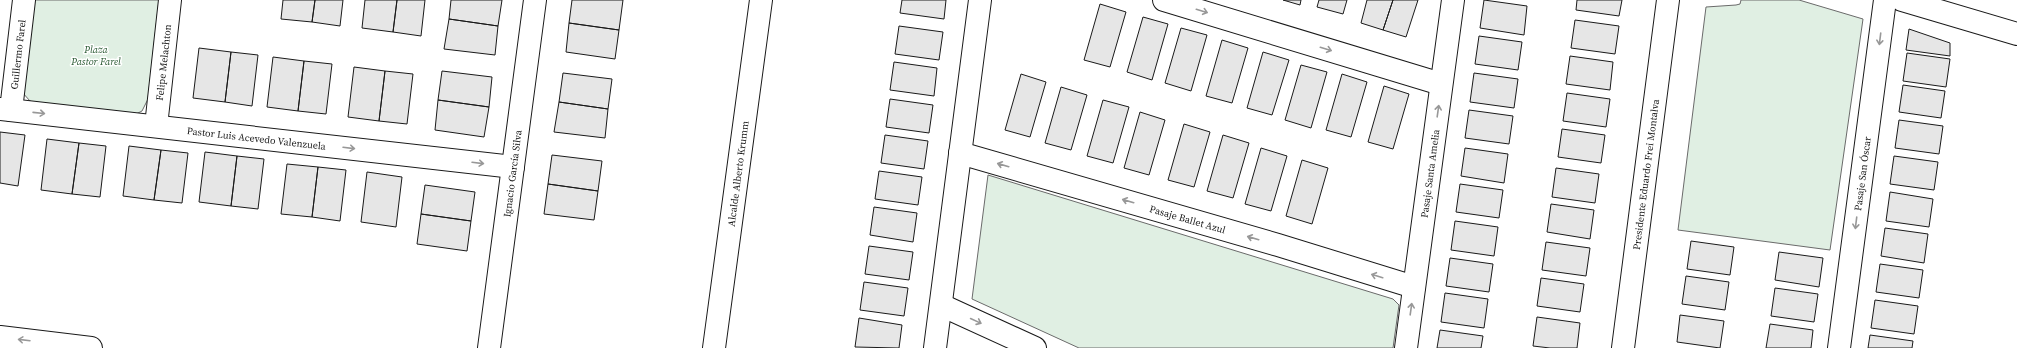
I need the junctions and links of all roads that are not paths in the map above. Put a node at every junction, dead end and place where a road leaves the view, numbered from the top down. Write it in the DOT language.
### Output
graph roads {
  1 [pos="24,0"];
  2 [pos="170,0"];
  3 [pos="535,0"];
  4 [pos="761,0"];
  5 [pos="980,0"];
  6 [pos="1164,0"];
  7 [pos="1453,0"];
  8 [pos="1668,0"];
  9 [pos="1885,0"];
  10 [pos="1902,0"];
  11 [pos="2017,34"];
  12 [pos="1441,84"];
  13 [pos="6,109"];
  14 [pos="156,126"];
  15 [pos="960,153"];
  16 [pos="513,167"];
  17 [pos="1414,287"];
  18 [pos="941,305"];
  19 [pos="0,337"];
  20 [pos="91,348"];
  21 [pos="488,348"];
  22 [pos="714,348"];
  23 [pos="935,348"];
  24 [pos="1035,348"];
  25 [pos="1406,348"];
  26 [pos="1623,348"];
  27 [pos="1839,348"];
  1 -- 13 [label="street, Guillermo Farel"];
  2 -- 14 [label="street, Felipe Melachton"];
  3 -- 16 [label="street, Ignacio García Silva"];
  4 -- 22 [label="street, Alcalde Alberto Krumm"];
  5 -- 15 [label="street"];
  6 -- 12 [label="street, one-way"];
  7 -- 12 [label="street, Pasaje Santa Amelia"];
  8 -- 26 [label="street, Presidente Eduardo Frei Montalva"];
  9 -- 27 [label="street, Pasaje San Óscar, one-way"];
  10 -- 11 [label="street"];
  17 -- 12 [label="street, Pasaje Santa Amelia, one-way"];
  13 -- 14 [label="street, Pastor Luis Acevedo Valenzuela, one-way"];
  14 -- 16 [label="street, Pastor Luis Acevedo Valenzuela, one-way"];
  17 -- 15 [label="street, Pasaje Ballet Azul, one-way"];
  15 -- 18 [label="street"];
  16 -- 21 [label="street, Ignacio García Silva"];
  25 -- 17 [label="street, Pasaje Santa Amelia, one-way"];
  18 -- 23 [label="street"];
  18 -- 24 [label="street, one-way"];
  20 -- 19 [label="street, one-way"];
}
